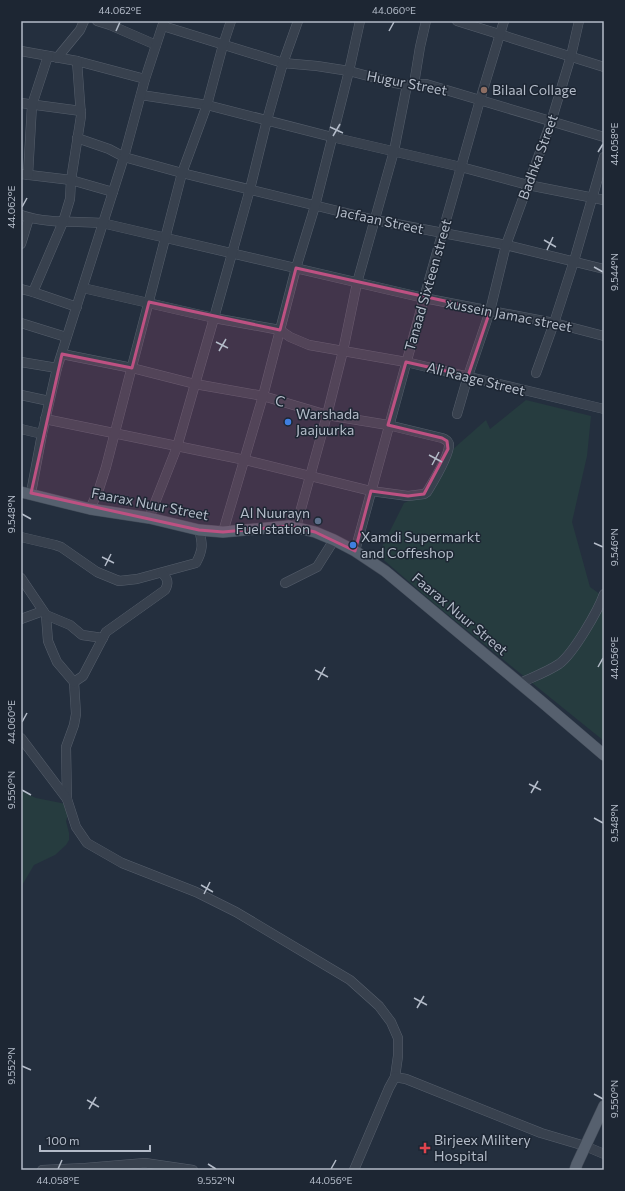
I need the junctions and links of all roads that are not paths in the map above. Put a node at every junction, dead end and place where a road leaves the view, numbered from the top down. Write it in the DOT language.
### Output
graph roads {
  1 [pos="97,21"];
  2 [pos="231,21"];
  3 [pos="298,21"];
  4 [pos="360,21"];
  5 [pos="426,21"];
  6 [pos="457,21"];
  7 [pos="504,21"];
  8 [pos="579,21"];
  9 [pos="81,22"];
  10 [pos="164,23"];
  11 [pos="500,36"];
  12 [pos="223,45"];
  13 [pos="156,46"];
  14 [pos="21,51"];
  15 [pos="571,56"];
  16 [pos="53,57"];
  17 [pos="77,62"];
  18 [pos="283,63"];
  19 [pos="604,67"];
  20 [pos="349,71"];
  21 [pos="144,79"];
  22 [pos="411,84"];
  23 [pos="141,95"];
  24 [pos="480,100"];
  25 [pos="21,104"];
  26 [pos="32,105"];
  27 [pos="207,105"];
  28 [pos="81,111"];
  29 [pos="267,120"];
  30 [pos="551,122"];
  31 [pos="604,136"];
  32 [pos="332,137"];
  33 [pos="78,138"];
  34 [pos="394,152"];
  35 [pos="124,157"];
  36 [pos="604,157"];
  37 [pos="461,167"];
  38 [pos="182,173"];
  39 [pos="25,174"];
  40 [pos="71,180"];
  41 [pos="528,185"];
  42 [pos="250,189"];
  43 [pos="113,192"];
  44 [pos="592,197"];
  45 [pos="604,200"];
  46 [pos="314,206"];
  47 [pos="25,216"];
  48 [pos="375,220"];
  49 [pos="63,222"];
  50 [pos="102,223"];
  51 [pos="442,233"];
  52 [pos="166,238"];
  53 [pos="21,244"];
  54 [pos="506,245"];
  55 [pos="231,254"];
  56 [pos="574,261"];
  57 [pos="296,268"];
  58 [pos="604,269"];
  59 [pos="357,283"];
  60 [pos="83,288"];
  61 [pos="21,289"];
  62 [pos="33,292"];
  63 [pos="424,298"];
  64 [pos="149,302"];
  65 [pos="77,307"];
  66 [pos="490,311"];
  67 [pos="214,318"];
  68 [pos="21,323"];
  69 [pos="554,323"];
  70 [pos="280,330"];
  71 [pos="604,336"];
  72 [pos="66,337"];
  73 [pos="343,351"];
  74 [pos="62,354"];
  75 [pos="21,362"];
  76 [pos="406,362"];
  77 [pos="57,368"];
  78 [pos="132,368"];
  79 [pos="536,373"];
  80 [pos="468,376"];
  81 [pos="195,384"];
  82 [pos="21,395"];
  83 [pos="263,396"];
  84 [pos="49,401"];
  85 [pos="604,409"];
  86 [pos="457,414"];
  87 [pos="327,415"];
  88 [pos="45,419"];
  89 [pos="388,425"];
  90 [pos="21,428"];
  91 [pos="115,433"];
  92 [pos="42,434"];
  93 [pos="177,447"];
  94 [pos="245,460"];
  95 [pos="310,476"];
  96 [pos="371,491"];
  97 [pos="26,492"];
  98 [pos="90,509"];
  99 [pos="149,518"];
  100 [pos="296,527"];
  101 [pos="199,530"];
  102 [pos="223,532"];
  103 [pos="21,537"];
  104 [pos="334,540"];
  105 [pos="355,551"];
  106 [pos="162,573"];
  107 [pos="21,578"];
  108 [pos="285,583"];
  109 [pos="604,594"];
  110 [pos="44,613"];
  111 [pos="21,619"];
  112 [pos="103,638"];
  113 [pos="74,682"];
  114 [pos="520,683"];
  115 [pos="21,738"];
  116 [pos="604,755"];
  117 [pos="67,799"];
  118 [pos="395,1078"];
  119 [pos="604,1106"];
  120 [pos="585,1146"];
  121 [pos="604,1154"];
  122 [pos="85,1169"];
  123 [pos="42,1170"];
  124 [pos="193,1170"];
  125 [pos="354,1170"];
  126 [pos="575,1170"];
  1 -- 13 [label="street"];
  2 -- 12 [label="street"];
  3 -- 18 [label="street"];
  4 -- 20 [label="street"];
  5 -- 22 [label="street"];
  6 -- 11 [label="street"];
  7 -- 11 [label="street, Tanaad Sixteen street"];
  8 -- 15 [label="street, Badhka Street"];
  9 -- 16 [label="street"];
  10 -- 12 [label="street, Hugur Street"];
  10 -- 13 [label="street"];
  11 -- 15 [label="street"];
  11 -- 24 [label="street, Tanaad Sixteen street"];
  12 -- 18 [label="street, Hugur Street"];
  12 -- 27 [label="street"];
  13 -- 21 [label="street"];
  14 -- 16 [label="street"];
  15 -- 19 [label="street"];
  15 -- 30 [label="street, Badhka Street"];
  16 -- 17 [label="street"];
  16 -- 26 [label="street"];
  17 -- 21 [label="street"];
  17 -- 28 [label="street"];
  18 -- 20 [label="street, Hugur Street"];
  18 -- 29 [label="street"];
  20 -- 22 [label="street, Hugur Street"];
  20 -- 32 [label="street"];
  21 -- 23 [label="street"];
  22 -- 24 [label="street, Hugur Street"];
  22 -- 34 [label="street"];
  23 -- 27 [label="street"];
  23 -- 35 [label="street"];
  24 -- 30 [label="street, Hugur Street"];
  24 -- 37 [label="street, Tanaad Sixteen street"];
  25 -- 26 [label="street"];
  26 -- 28 [label="street"];
  26 -- 39 [label="street"];
  27 -- 29 [label="street"];
  27 -- 38 [label="street"];
  28 -- 33 [label="street"];
  29 -- 32 [label="street"];
  29 -- 42 [label="street"];
  30 -- 31 [label="street, Hugur Street"];
  30 -- 41 [label="street, Badhka Street"];
  32 -- 34 [label="street"];
  32 -- 46 [label="street"];
  33 -- 35 [label="street, Jacfaan Street"];
  33 -- 40 [label="street"];
  34 -- 37 [label="street"];
  34 -- 48 [label="street"];
  35 -- 38 [label="street, Jacfaan Street"];
  35 -- 43 [label="street"];
  36 -- 44 [label="street"];
  37 -- 41 [label="street"];
  37 -- 51 [label="street, Tanaad Sixteen street"];
  38 -- 42 [label="street, Jacfaan Street"];
  38 -- 52 [label="street"];
  39 -- 40 [label="street"];
  40 -- 43 [label="street"];
  40 -- 49 [label="street"];
  41 -- 44 [label="street"];
  41 -- 54 [label="street, Badhka Street"];
  42 -- 46 [label="street, Jacfaan Street"];
  42 -- 55 [label="street"];
  43 -- 50 [label="street"];
  44 -- 45 [label="street"];
  44 -- 56 [label="street"];
  46 -- 48 [label="street, Jacfaan Street"];
  46 -- 57 [label="street"];
  47 -- 49 [label="street, xussein Jamac street"];
  47 -- 53 [label="street"];
  48 -- 51 [label="street, Jacfaan Street"];
  48 -- 59 [label="street"];
  49 -- 50 [label="street, xussein Jamac street"];
  49 -- 62 [label="street"];
  50 -- 52 [label="street, xussein Jamac street"];
  50 -- 60 [label="street"];
  51 -- 54 [label="street, Jacfaan Street"];
  51 -- 63 [label="street, Tanaad Sixteen street"];
  52 -- 55 [label="street, xussein Jamac street"];
  52 -- 64 [label="street"];
  54 -- 56 [label="street, Jacfaan Street"];
  54 -- 66 [label="street, Badhka Street"];
  55 -- 57 [label="street, xussein Jamac street"];
  55 -- 67 [label="street"];
  56 -- 58 [label="street, Jacfaan Street"];
  56 -- 69 [label="street"];
  57 -- 59 [label="street, xussein Jamac street"];
  57 -- 70 [label="street"];
  59 -- 63 [label="street, xussein Jamac street"];
  59 -- 73 [label="street"];
  60 -- 64 [label="street, Ali Raage Street"];
  60 -- 65 [label="street"];
  61 -- 62 [label="street"];
  62 -- 65 [label="street"];
  63 -- 66 [label="street, xussein Jamac street"];
  63 -- 76 [label="street, Tanaad Sixteen street"];
  64 -- 67 [label="street, Ali Raage Street"];
  64 -- 78 [label="street"];
  65 -- 72 [label="street"];
  66 -- 69 [label="street, xussein Jamac street"];
  66 -- 80 [label="street, Badhka Street"];
  67 -- 70 [label="street, Ali Raage Street"];
  67 -- 81 [label="street"];
  68 -- 72 [label="street"];
  69 -- 71 [label="street, xussein Jamac street"];
  69 -- 79 [label="street"];
  70 -- 73 [label="street, Ali Raage Street"];
  70 -- 83 [label="street"];
  72 -- 74 [label="street"];
  73 -- 76 [label="street, Ali Raage Street"];
  73 -- 87 [label="street"];
  74 -- 77 [label="street"];
  74 -- 78 [label="street, C"];
  75 -- 77 [label="street"];
  76 -- 80 [label="street, Ali Raage Street"];
  76 -- 89 [label="street, Tanaad Sixteen street"];
  77 -- 84 [label="street"];
  78 -- 81 [label="street, C"];
  78 -- 91 [label="street"];
  80 -- 85 [label="street, Ali Raage Street"];
  80 -- 86 [label="street, Badhka Street"];
  81 -- 83 [label="street, C"];
  81 -- 93 [label="street"];
  82 -- 84 [label="street"];
  83 -- 87 [label="street, C"];
  83 -- 94 [label="street"];
  84 -- 88 [label="street"];
  87 -- 89 [label="street, C"];
  87 -- 95 [label="street"];
  88 -- 91 [label="street"];
  88 -- 92 [label="street"];
  89 -- 96 [label="street, Tanaad Sixteen street"];
  89 -- 96 [label="street, C"];
  90 -- 92 [label="street"];
  91 -- 93 [label="street"];
  91 -- 98 [label="street"];
  92 -- 97 [label="street"];
  93 -- 94 [label="street"];
  93 -- 99 [label="street"];
  94 -- 95 [label="street"];
  94 -- 102 [label="street"];
  95 -- 96 [label="street"];
  95 -- 100 [label="street"];
  96 -- 105 [label="street, Tanaad Sixteen street"];
  97 -- 98 [label="main road, Faarax Nuur Street"];
  98 -- 99 [label="main road, Faarax Nuur Street"];
  99 -- 101 [label="main road, Faarax Nuur Street"];
  100 -- 102 [label="main road, Faarax Nuur Street"];
  100 -- 104 [label="main road, Faarax Nuur Street"];
  101 -- 102 [label="main road, Faarax Nuur Street"];
  101 -- 106 [label="street"];
  103 -- 106 [label="street"];
  104 -- 105 [label="main road, Faarax Nuur Street"];
  104 -- 108 [label="street"];
  105 -- 114 [label="main road, Faarax Nuur Street"];
  106 -- 112 [label="street"];
  107 -- 110 [label="street"];
  109 -- 114 [label="street"];
  110 -- 111 [label="street"];
  110 -- 112 [label="street"];
  110 -- 113 [label="street"];
  112 -- 113 [label="street"];
  113 -- 117 [label="street"];
  114 -- 116 [label="main road, Faarax Nuur Street"];
  115 -- 117 [label="street"];
  117 -- 118 [label="street"];
  118 -- 120 [label="street"];
  118 -- 125 [label="street"];
  119 -- 120 [label="main road"];
  120 -- 121 [label="street"];
  120 -- 126 [label="main road"];
  122 -- 123 [label="street"];
  122 -- 124 [label="street"];
}
